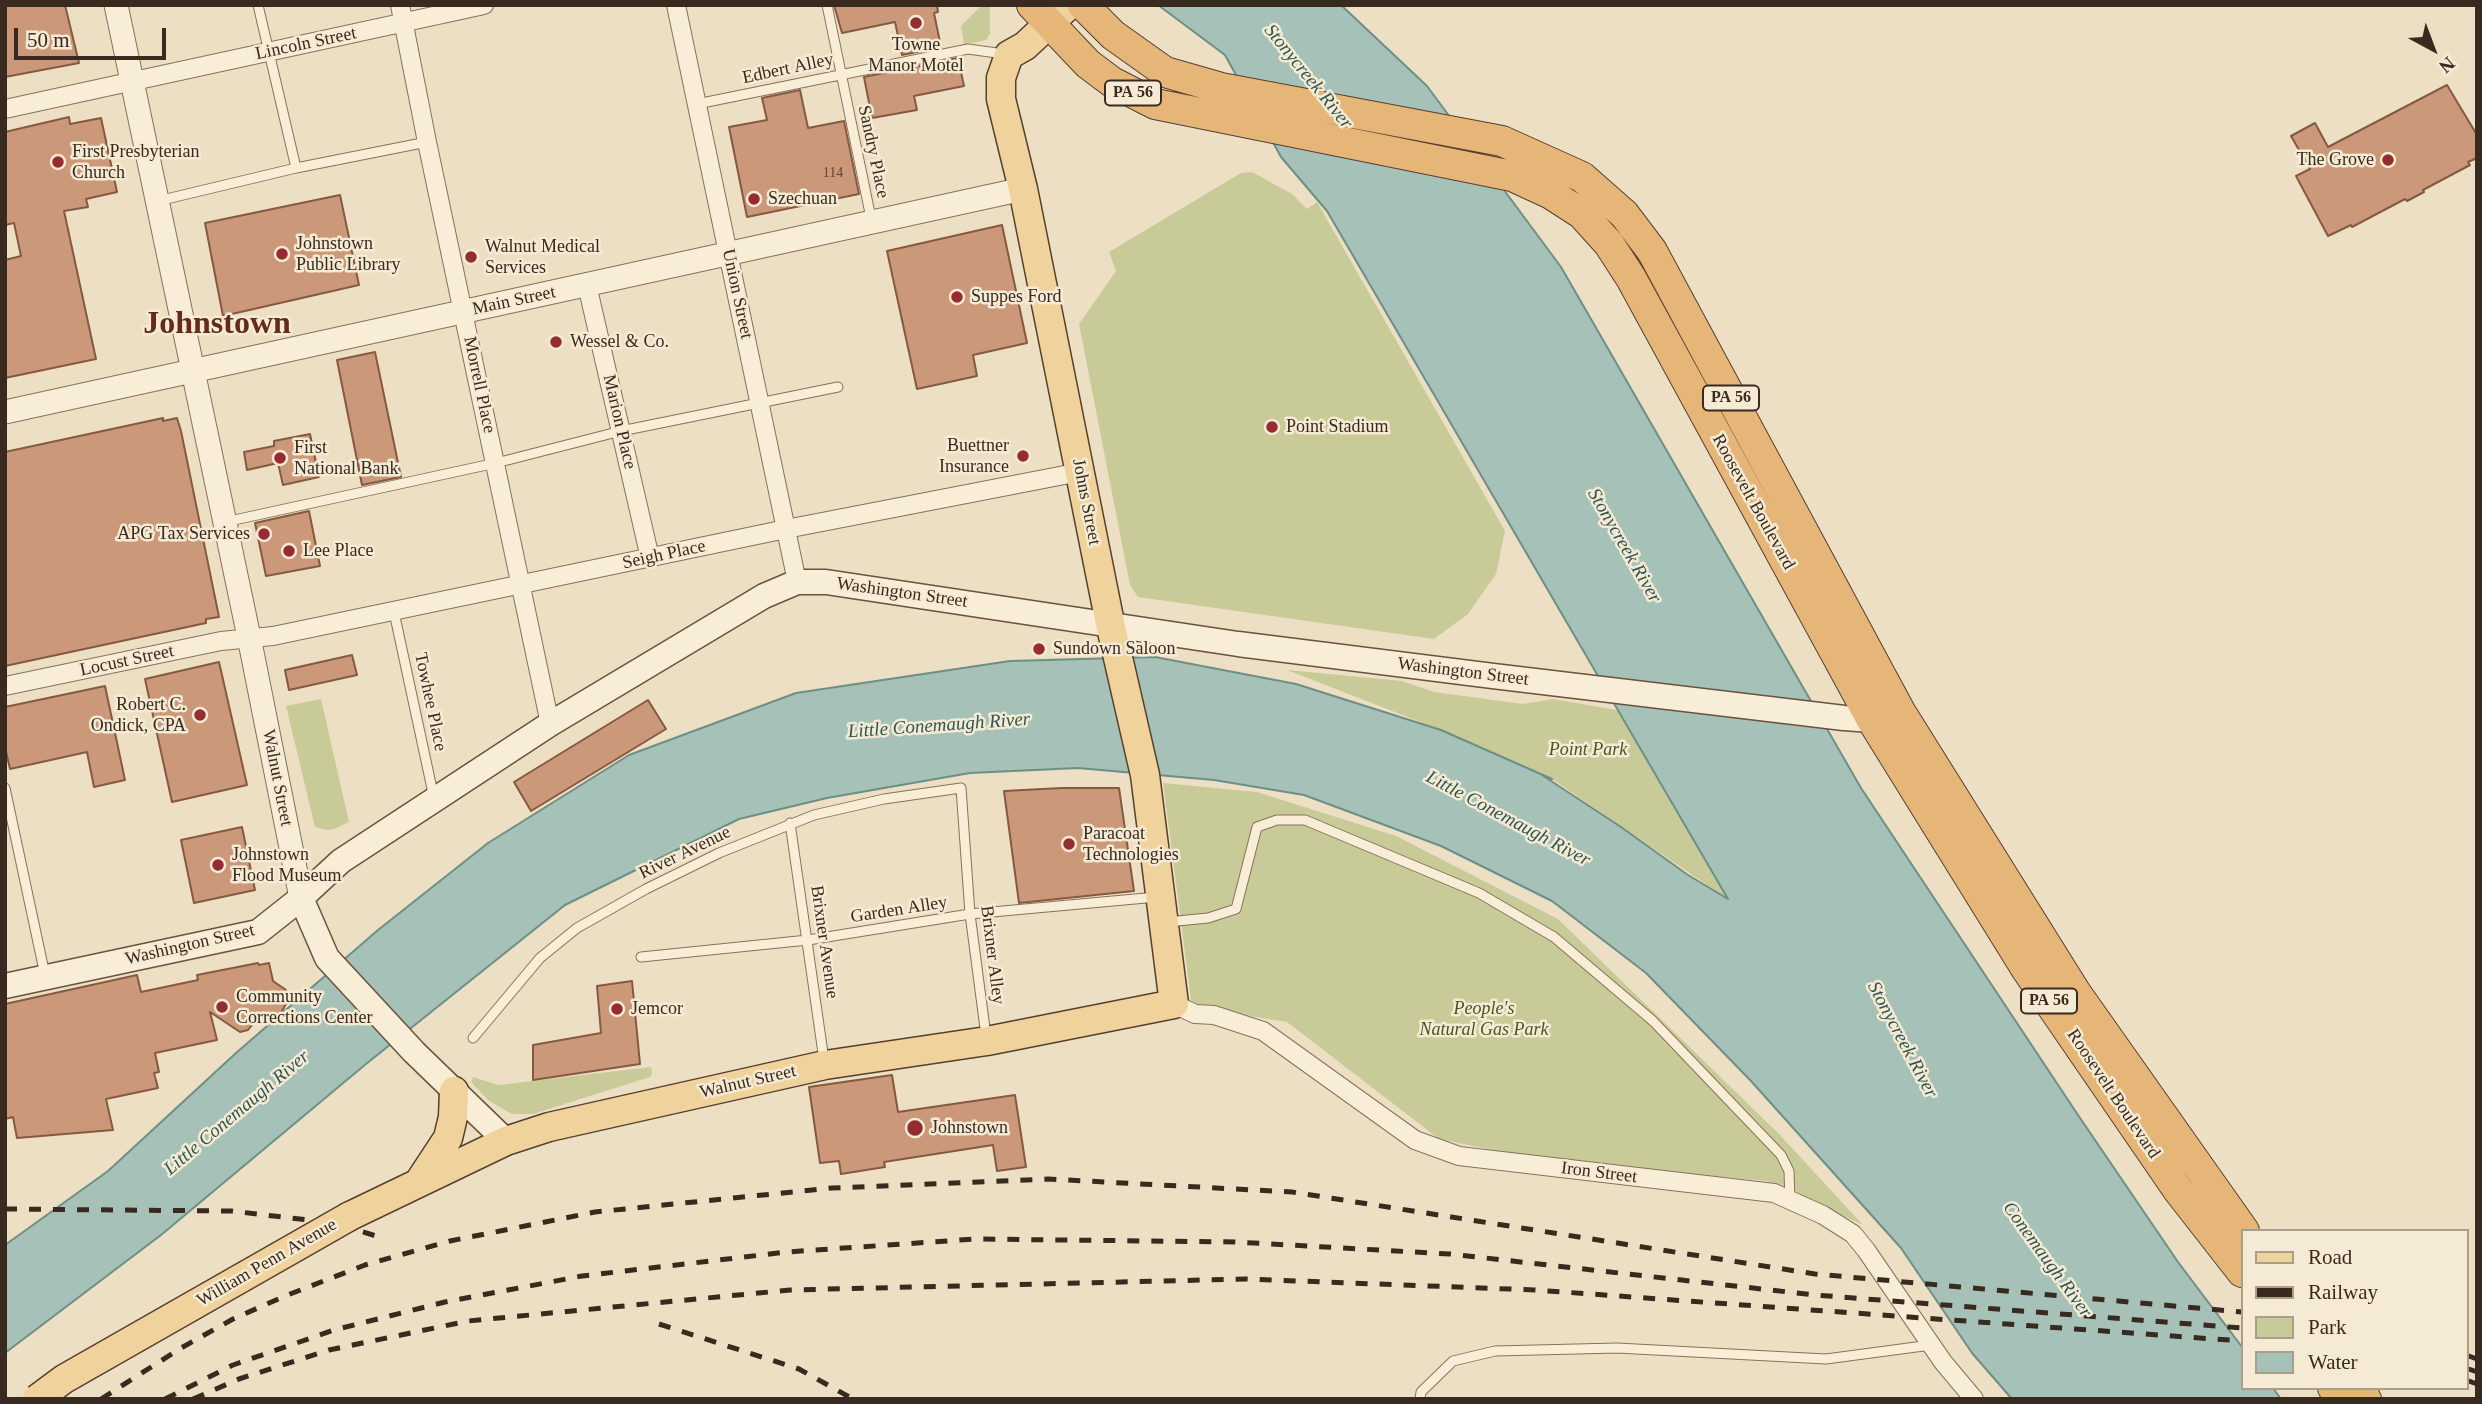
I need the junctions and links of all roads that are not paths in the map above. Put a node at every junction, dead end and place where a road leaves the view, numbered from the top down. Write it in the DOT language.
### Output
graph roads {
  1 [pos="116,5"];
  2 [pos="258,5"];
  3 [pos="484,5"];
  4 [pos="676,5"];
  5 [pos="827,5"];
  6 [pos="1083,5"];
  7 [pos="1050,11"];
  8 [pos="402,14"];
  9 [pos="270,52"];
  10 [pos="1009,55"];
  11 [pos="841,74"];
  12 [pos="133,82"];
  13 [pos="697,104"];
  14 [pos="5,109"];
  15 [pos="427,142"];
  16 [pos="296,169"];
  17 [pos="1023,190"];
  18 [pos="158,201"];
  19 [pos="872,223"];
  20 [pos="728,254"];
  21 [pos="587,285"];
  22 [pos="463,312"];
  23 [pos="193,371"];
  24 [pos="838,387"];
  25 [pos="759,401"];
  26 [pos="5,412"];
  27 [pos="621,431"];
  28 [pos="496,463"];
  29 [pos="1080,471"];
  30 [pos="225,522"];
  31 [pos="786,529"];
  32 [pos="650,558"];
  33 [pos="797,582"];
  34 [pos="519,585"];
  35 [pos="394,612"];
  36 [pos="1110,623"];
  37 [pos="249,638"];
  38 [pos="5,686"];
  39 [pos="1901,713"];
  40 [pos="1858,719"];
  41 [pos="550,724"];
  42 [pos="5,788"];
  43 [pos="961,788"];
  44 [pos="434,799"];
  45 [pos="790,823"];
  46 [pos="301,898"];
  47 [pos="1163,909"];
  48 [pos="970,914"];
  49 [pos="808,940"];
  50 [pos="641,957"];
  51 [pos="45,977"];
  52 [pos="5,986"];
  53 [pos="1174,1003"];
  54 [pos="472,1038"];
  55 [pos="987,1041"];
  56 [pos="825,1065"];
  57 [pos="454,1091"];
  58 [pos="506,1141"];
  59 [pos="417,1184"];
  60 [pos="1790,1201"];
  61 [pos="2243,1229"];
  62 [pos="2240,1269"];
  63 [pos="1931,1345"];
  64 [pos="37,1399"];
  65 [pos="1420,1399"];
  66 [pos="1974,1399"];
  1 -- 12 [label="street, Walnut Street"];
  2 -- 9 [label="lane"];
  3 -- 8 [label="street, Lincoln Street"];
  4 -- 13 [label="street, Union Street"];
  5 -- 11 [label="lane, Sandry Place"];
  6 -- 39 [label="highway, Roosevelt Boulevard / PA 56"];
  7 -- 10 [label="main road"];
  7 -- 40 [label="highway, Roosevelt Boulevard / PA 56"];
  8 -- 9 [label="street, Lincoln Street"];
  8 -- 15 [label="street, Morrell Place"];
  9 -- 12 [label="street, Lincoln Street"];
  9 -- 16 [label="lane"];
  10 -- 11 [label="lane, Edbert Alley"];
  10 -- 17 [label="main road, Johns Street"];
  11 -- 13 [label="lane, Edbert Alley"];
  11 -- 19 [label="lane, Sandry Place"];
  12 -- 14 [label="street, Lincoln Street"];
  12 -- 18 [label="street, Walnut Street"];
  13 -- 20 [label="street, Union Street"];
  15 -- 16 [label="lane"];
  15 -- 22 [label="street, Morrell Place"];
  16 -- 18 [label="lane"];
  17 -- 19 [label="street, Main Street"];
  17 -- 29 [label="main road, Johns Street"];
  18 -- 23 [label="street, Walnut Street"];
  19 -- 20 [label="street, Main Street"];
  20 -- 21 [label="street, Main Street"];
  20 -- 25 [label="street, Union Street"];
  21 -- 22 [label="street, Main Street"];
  21 -- 27 [label="street, Marion Place"];
  22 -- 23 [label="street, Main Street"];
  22 -- 28 [label="street, Morrell Place"];
  23 -- 26 [label="street, Main Street"];
  23 -- 30 [label="street, Walnut Street"];
  24 -- 25 [label="lane"];
  25 -- 27 [label="lane"];
  25 -- 31 [label="street, Union Street"];
  27 -- 28 [label="lane"];
  27 -- 32 [label="street, Marion Place"];
  28 -- 30 [label="lane"];
  28 -- 34 [label="street, Morrell Place"];
  29 -- 31 [label="street, Seigh Place"];
  29 -- 36 [label="main road, Johns Street"];
  30 -- 37 [label="street, Walnut Street"];
  31 -- 32 [label="street, Seigh Place"];
  31 -- 33 [label="street, Union Street"];
  32 -- 34 [label="street, Seigh Place"];
  33 -- 36 [label="main road, Washington Street"];
  33 -- 41 [label="main road, Washington Street"];
  34 -- 35 [label="street, Seigh Place"];
  34 -- 41 [label="street, Morrell Place"];
  35 -- 37 [label="street, Seigh Place"];
  35 -- 44 [label="lane, Towhee Place"];
  36 -- 40 [label="main road, Washington Street"];
  36 -- 47 [label="main road, Johns Street"];
  37 -- 38 [label="street, Locust Street"];
  37 -- 46 [label="street, Walnut Street"];
  39 -- 40 [label="main road, Washington Street"];
  39 -- 61 [label="highway, Roosevelt Boulevard / PA 56"];
  40 -- 62 [label="highway, Roosevelt Boulevard / PA 56"];
  41 -- 44 [label="main road, Washington Street"];
  42 -- 51 [label="lane"];
  43 -- 45 [label="lane, River Avenue"];
  43 -- 48 [label="lane, Brixner Alley"];
  44 -- 46 [label="main road, Washington Street"];
  45 -- 49 [label="lane, Brixner Avenue"];
  45 -- 54 [label="lane, River Avenue"];
  46 -- 51 [label="main road, Washington Street"];
  46 -- 57 [label="main road, Walnut Street"];
  47 -- 48 [label="lane, Garden Alley"];
  47 -- 53 [label="main road, Johns Street"];
  47 -- 60 [label="lane, Garden Alley"];
  48 -- 49 [label="lane, Garden Alley"];
  48 -- 55 [label="lane, Brixner Alley"];
  49 -- 50 [label="lane, Garden Alley"];
  49 -- 56 [label="lane, Brixner Avenue"];
  51 -- 52 [label="main road, Washington Street"];
  53 -- 55 [label="main road, Walnut Street"];
  53 -- 60 [label="street, Iron Street"];
  55 -- 56 [label="main road, Walnut Street"];
  56 -- 58 [label="main road, Walnut Street"];
  57 -- 58 [label="main road, Walnut Street"];
  57 -- 59 [label="main road"];
  58 -- 59 [label="main road, William Penn Avenue"];
  59 -- 64 [label="main road, William Penn Avenue, bridge"];
  60 -- 63 [label="street, Iron Street"];
  63 -- 65 [label="lane"];
  63 -- 66 [label="street, Iron Street"];
}
